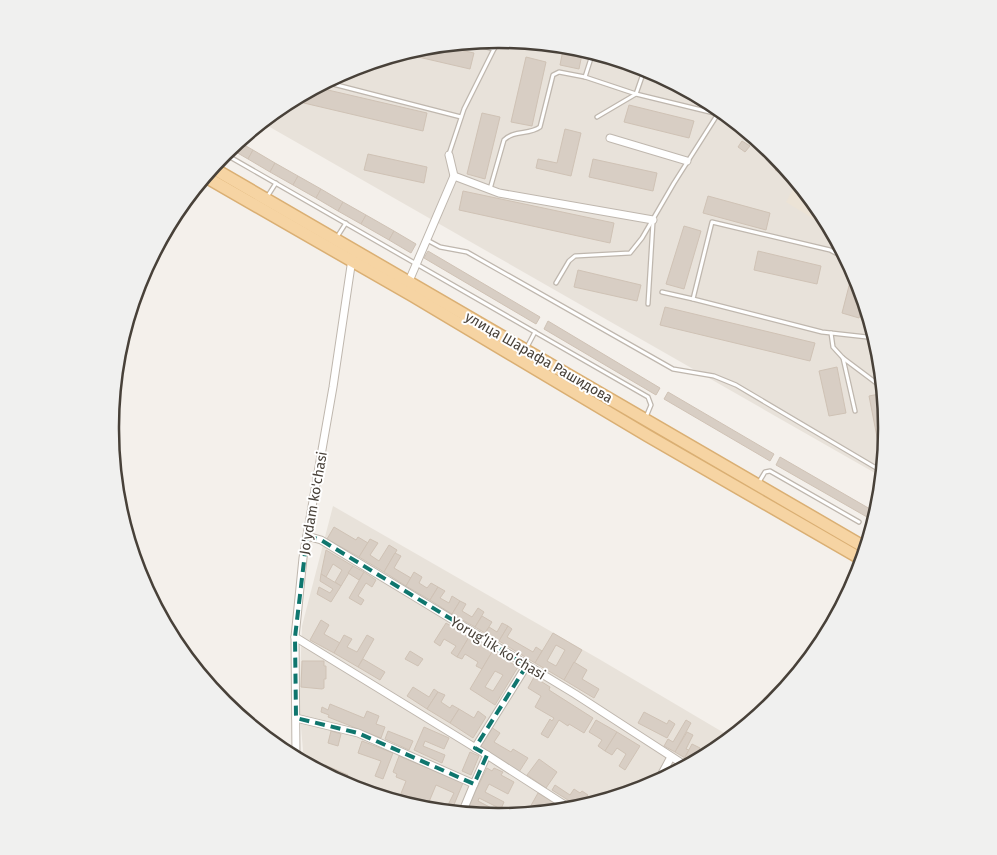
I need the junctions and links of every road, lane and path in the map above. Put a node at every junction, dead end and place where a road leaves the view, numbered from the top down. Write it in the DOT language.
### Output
graph roads {
  1 [pos="490,48"];
  2 [pos="494,49"];
  3 [pos="590,59"];
  4 [pos="642,75"];
  5 [pos="585,77"];
  6 [pos="335,85"];
  7 [pos="636,94"];
  8 [pos="710,112"];
  9 [pos="716,116"];
  10 [pos="461,117"];
  11 [pos="597,118"];
  12 [pos="610,138"];
  13 [pos="449,155"];
  14 [pos="231,158"];
  15 [pos="687,162"];
  16 [pos="219,171"];
  17 [pos="454,176"];
  18 [pos="211,180"];
  19 [pos="276,183"];
  20 [pos="490,190"];
  21 [pos="266,199"];
  22 [pos="653,220"];
  23 [pos="346,223"];
  24 [pos="335,240"];
  25 [pos="426,240"];
  26 [pos="836,253"];
  27 [pos="353,256"];
  28 [pos="416,264"];
  29 [pos="409,281"];
  30 [pos="556,284"];
  31 [pos="662,292"];
  32 [pos="694,299"];
  33 [pos="648,304"];
  34 [pos="535,332"];
  35 [pos="831,332"];
  36 [pos="868,337"];
  37 [pos="526,350"];
  38 [pos="843,358"];
  39 [pos="876,382"];
  40 [pos="855,411"];
  41 [pos="649,422"];
  42 [pos="648,436"];
  43 [pos="876,468"];
  44 [pos="757,485"];
  45 [pos="859,522"];
  46 [pos="307,536"];
  47 [pos="860,544"];
  48 [pos="856,556"];
  49 [pos="295,636"];
  50 [pos="527,665"];
  51 [pos="296,718"];
  52 [pos="475,748"];
  53 [pos="296,749"];
  54 [pos="487,755"];
  55 [pos="671,757"];
  56 [pos="679,762"];
  57 [pos="664,769"];
  58 [pos="474,784"];
  59 [pos="560,802"];
  60 [pos="465,806"];
  1 -- 2 [label="lane"];
  2 -- 10 [label="lane"];
  3 -- 5 [label="lane"];
  4 -- 7 [label="lane"];
  5 -- 7 [label="lane"];
  5 -- 20 [label="lane"];
  6 -- 10 [label="lane"];
  7 -- 8 [label="lane"];
  7 -- 11 [label="lane"];
  9 -- 15 [label="lane"];
  10 -- 13 [label="lane"];
  12 -- 15 [label="street"];
  13 -- 17 [label="street"];
  14 -- 19 [label="lane"];
  15 -- 22 [label="lane"];
  16 -- 21 [label="main road, улица Шарафа Рашидова"];
  17 -- 20 [label="street"];
  17 -- 25 [label="street"];
  18 -- 27 [label="main road"];
  19 -- 21 [label="lane"];
  19 -- 23 [label="lane"];
  20 -- 22 [label="street"];
  21 -- 24 [label="main road, улица Шарафа Рашидова"];
  22 -- 30 [label="lane"];
  22 -- 33 [label="lane"];
  23 -- 24 [label="lane"];
  23 -- 28 [label="lane"];
  24 -- 27 [label="main road, улица Шарафа Рашидова"];
  25 -- 28 [label="street"];
  25 -- 43 [label="lane"];
  26 -- 32 [label="lane"];
  27 -- 29 [label="main road, улица Шарафа Рашидова"];
  27 -- 42 [label="main road"];
  27 -- 46 [label="street, Jo'ydam ko'chasi"];
  28 -- 29 [label="street"];
  28 -- 34 [label="lane"];
  29 -- 37 [label="main road, улица Шарафа Рашидова"];
  31 -- 32 [label="lane"];
  32 -- 35 [label="lane"];
  34 -- 37 [label="lane"];
  34 -- 41 [label="lane"];
  35 -- 36 [label="lane"];
  35 -- 38 [label="lane"];
  37 -- 41 [label="main road, улица Шарафа Рашидова"];
  38 -- 39 [label="lane"];
  38 -- 40 [label="lane"];
  41 -- 42 [label="main road"];
  41 -- 44 [label="main road, улица Шарафа Рашидова"];
  42 -- 48 [label="main road"];
  44 -- 45 [label="lane"];
  44 -- 47 [label="main road, улица Шарафа Рашидова"];
  46 -- 49 [label="street, Jo'ydam ko'chasi"];
  46 -- 50 [label="street, Yorugʻlik koʻchasi"];
  49 -- 51 [label="street, Jo'ydam ko'chasi"];
  49 -- 52 [label="street"];
  50 -- 52 [label="street"];
  50 -- 55 [label="street, Yorugʻlik koʻchasi"];
  51 -- 53 [label="street, Jo'ydam ko'chasi"];
  51 -- 58 [label="street"];
  52 -- 54 [label="street"];
  54 -- 58 [label="street"];
  54 -- 59 [label="street"];
  55 -- 56 [label="street, Yorugʻlik koʻchasi"];
  55 -- 57 [label="street"];
  58 -- 60 [label="street"];
}
